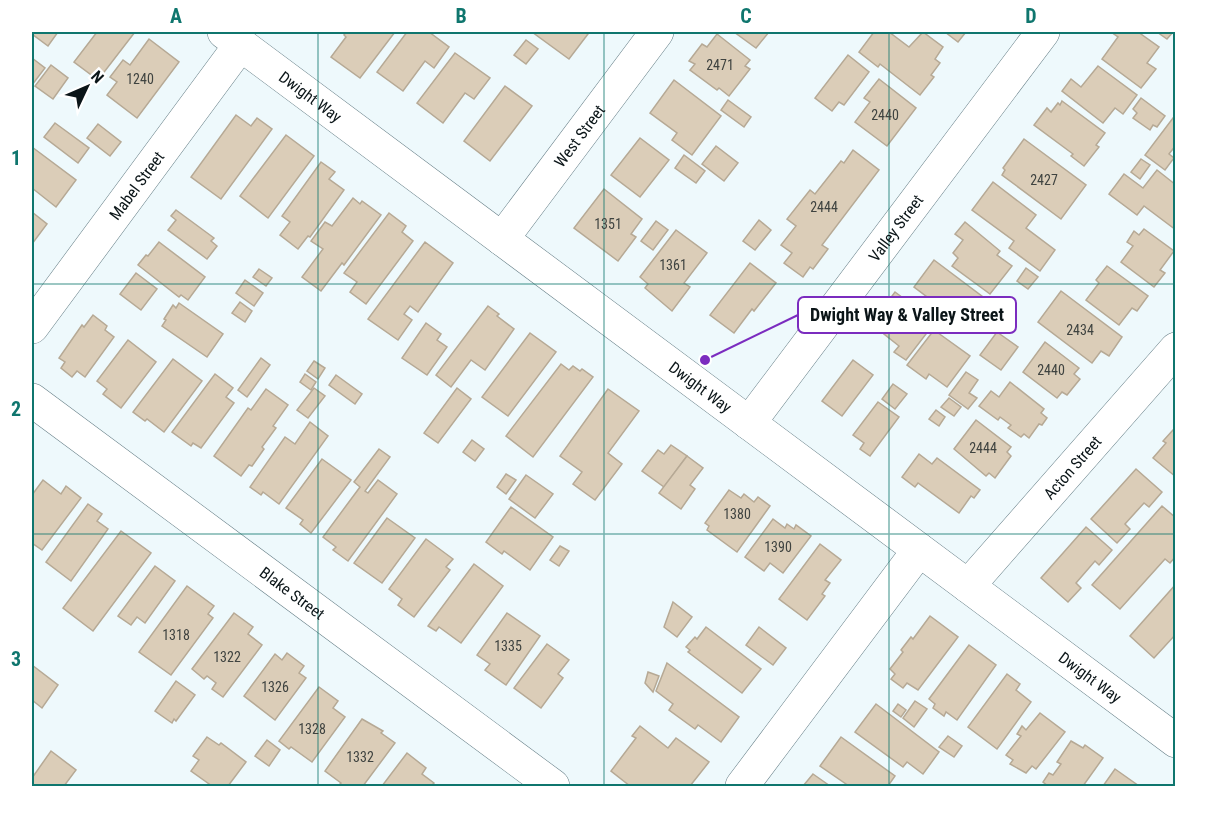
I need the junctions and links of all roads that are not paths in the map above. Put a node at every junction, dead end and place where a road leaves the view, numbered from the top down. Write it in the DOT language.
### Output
graph roads {
  1 [pos="657,32"];
  2 [pos="1043,32"];
  3 [pos="233,38"];
  4 [pos="502,239"];
  5 [pos="32,327"];
  6 [pos="1176,349"];
  7 [pos="32,400"];
  8 [pos="749,423"];
  9 [pos="919,550"];
  10 [pos="968,586"];
  11 [pos="1176,741"];
  12 [pos="552,786"];
  13 [pos="742,786"];
  1 -- 4 [label="street, West Street"];
  2 -- 8 [label="street, Valley Street"];
  3 -- 4 [label="street, Dwight Way"];
  3 -- 5 [label="street, Mabel Street"];
  4 -- 8 [label="street, Dwight Way"];
  6 -- 10 [label="street, Acton Street"];
  7 -- 12 [label="street, Blake Street"];
  8 -- 9 [label="street, Dwight Way"];
  9 -- 10 [label="street, Dwight Way"];
  9 -- 13 [label="street"];
  10 -- 11 [label="street, Dwight Way"];
}
